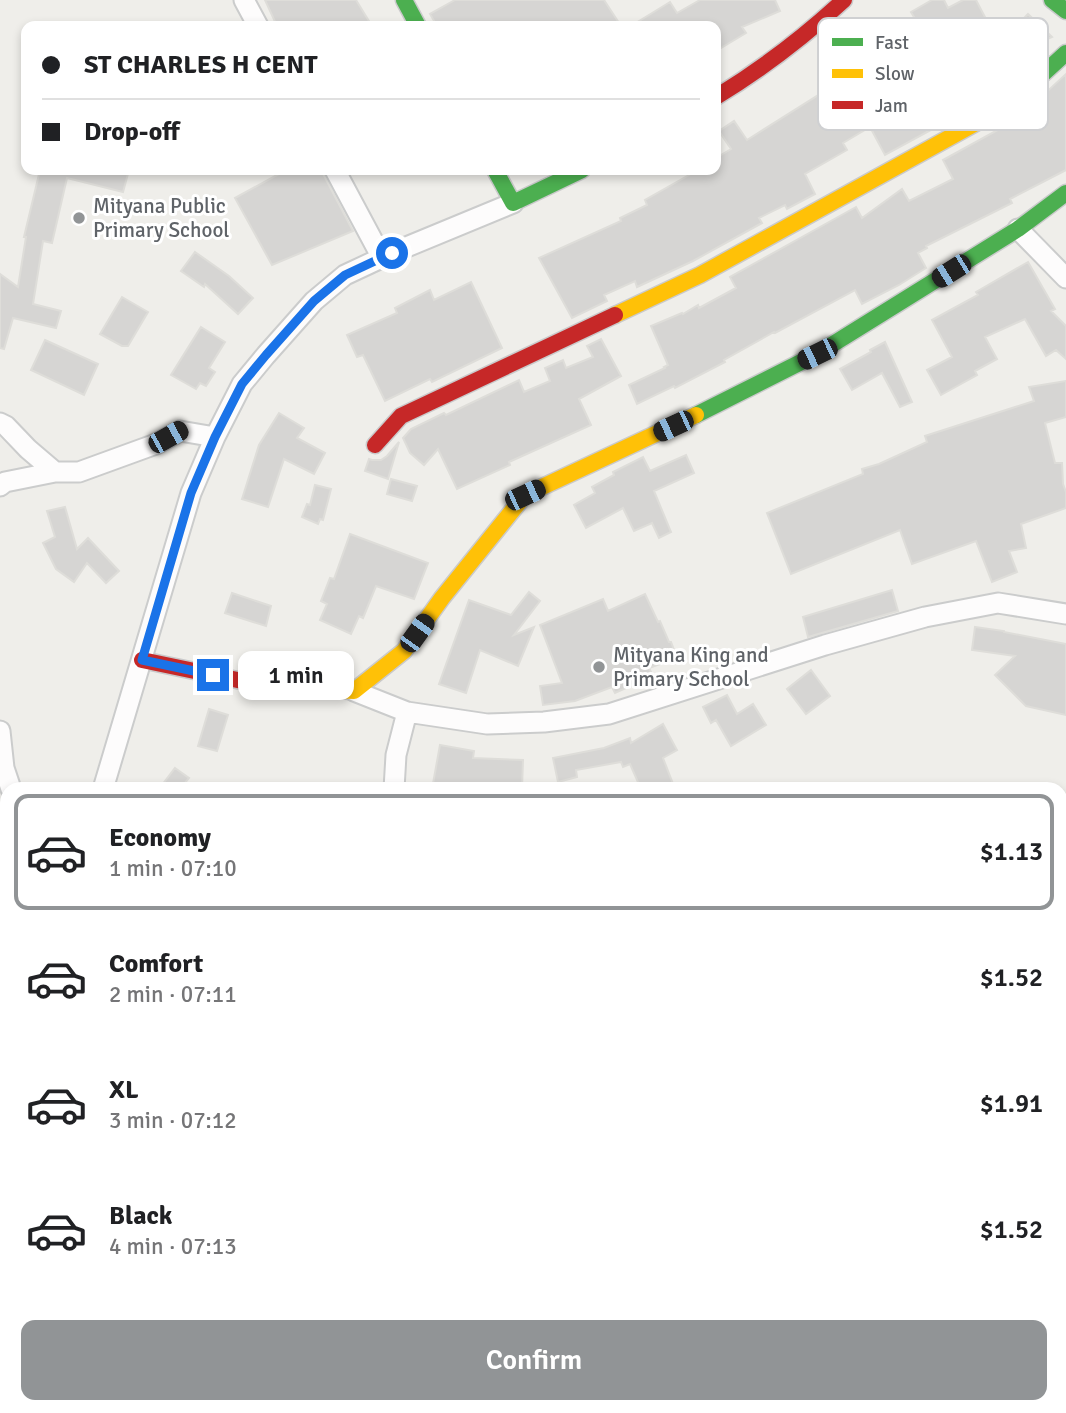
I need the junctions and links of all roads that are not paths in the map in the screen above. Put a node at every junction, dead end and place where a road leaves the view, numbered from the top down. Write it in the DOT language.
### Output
graph roads {
  1 [pos="244,0"];
  2 [pos="844,0"];
  3 [pos="1052,0"];
  4 [pos="1066,11"];
  5 [pos="825,18"];
  6 [pos="255,21"];
  7 [pos="818,24"];
  8 [pos="1066,53"];
  9 [pos="1048,69"];
  10 [pos="721,94"];
  11 [pos="964,130"];
  12 [pos="338,175"];
  13 [pos="498,175"];
  14 [pos="572,175"];
  15 [pos="1066,193"];
  16 [pos="513,203"];
  17 [pos="1018,229"];
  18 [pos="382,258"];
  19 [pos="1066,278"];
  20 [pos="0,423"];
  21 [pos="215,437"];
  22 [pos="375,445"];
  23 [pos="55,472"];
  24 [pos="0,486"];
  25 [pos="1066,614"];
  26 [pos="142,660"];
  27 [pos="354,691"];
  28 [pos="407,712"];
  29 [pos="0,731"];
  30 [pos="8,782"];
  31 [pos="105,782"];
  32 [pos="394,782"];
  1 -- 6 [label="street"];
  2 -- 5 [label="street"];
  3 -- 4 [label="street"];
  7 -- 10 [label="street"];
  8 -- 9 [label="street"];
  11 -- 22 [label="street"];
  12 -- 18 [label="street"];
  13 -- 16 [label="street"];
  14 -- 16 [label="street"];
  15 -- 17 [label="street"];
  16 -- 18 [label="street"];
  17 -- 19 [label="street"];
  17 -- 27 [label="street"];
  18 -- 21 [label="street"];
  20 -- 23 [label="street"];
  21 -- 23 [label="street"];
  21 -- 26 [label="street"];
  23 -- 24 [label="street"];
  25 -- 28 [label="street"];
  26 -- 27 [label="street"];
  26 -- 31 [label="street"];
  27 -- 28 [label="street"];
  28 -- 32 [label="street"];
  29 -- 30 [label="street"];
}
